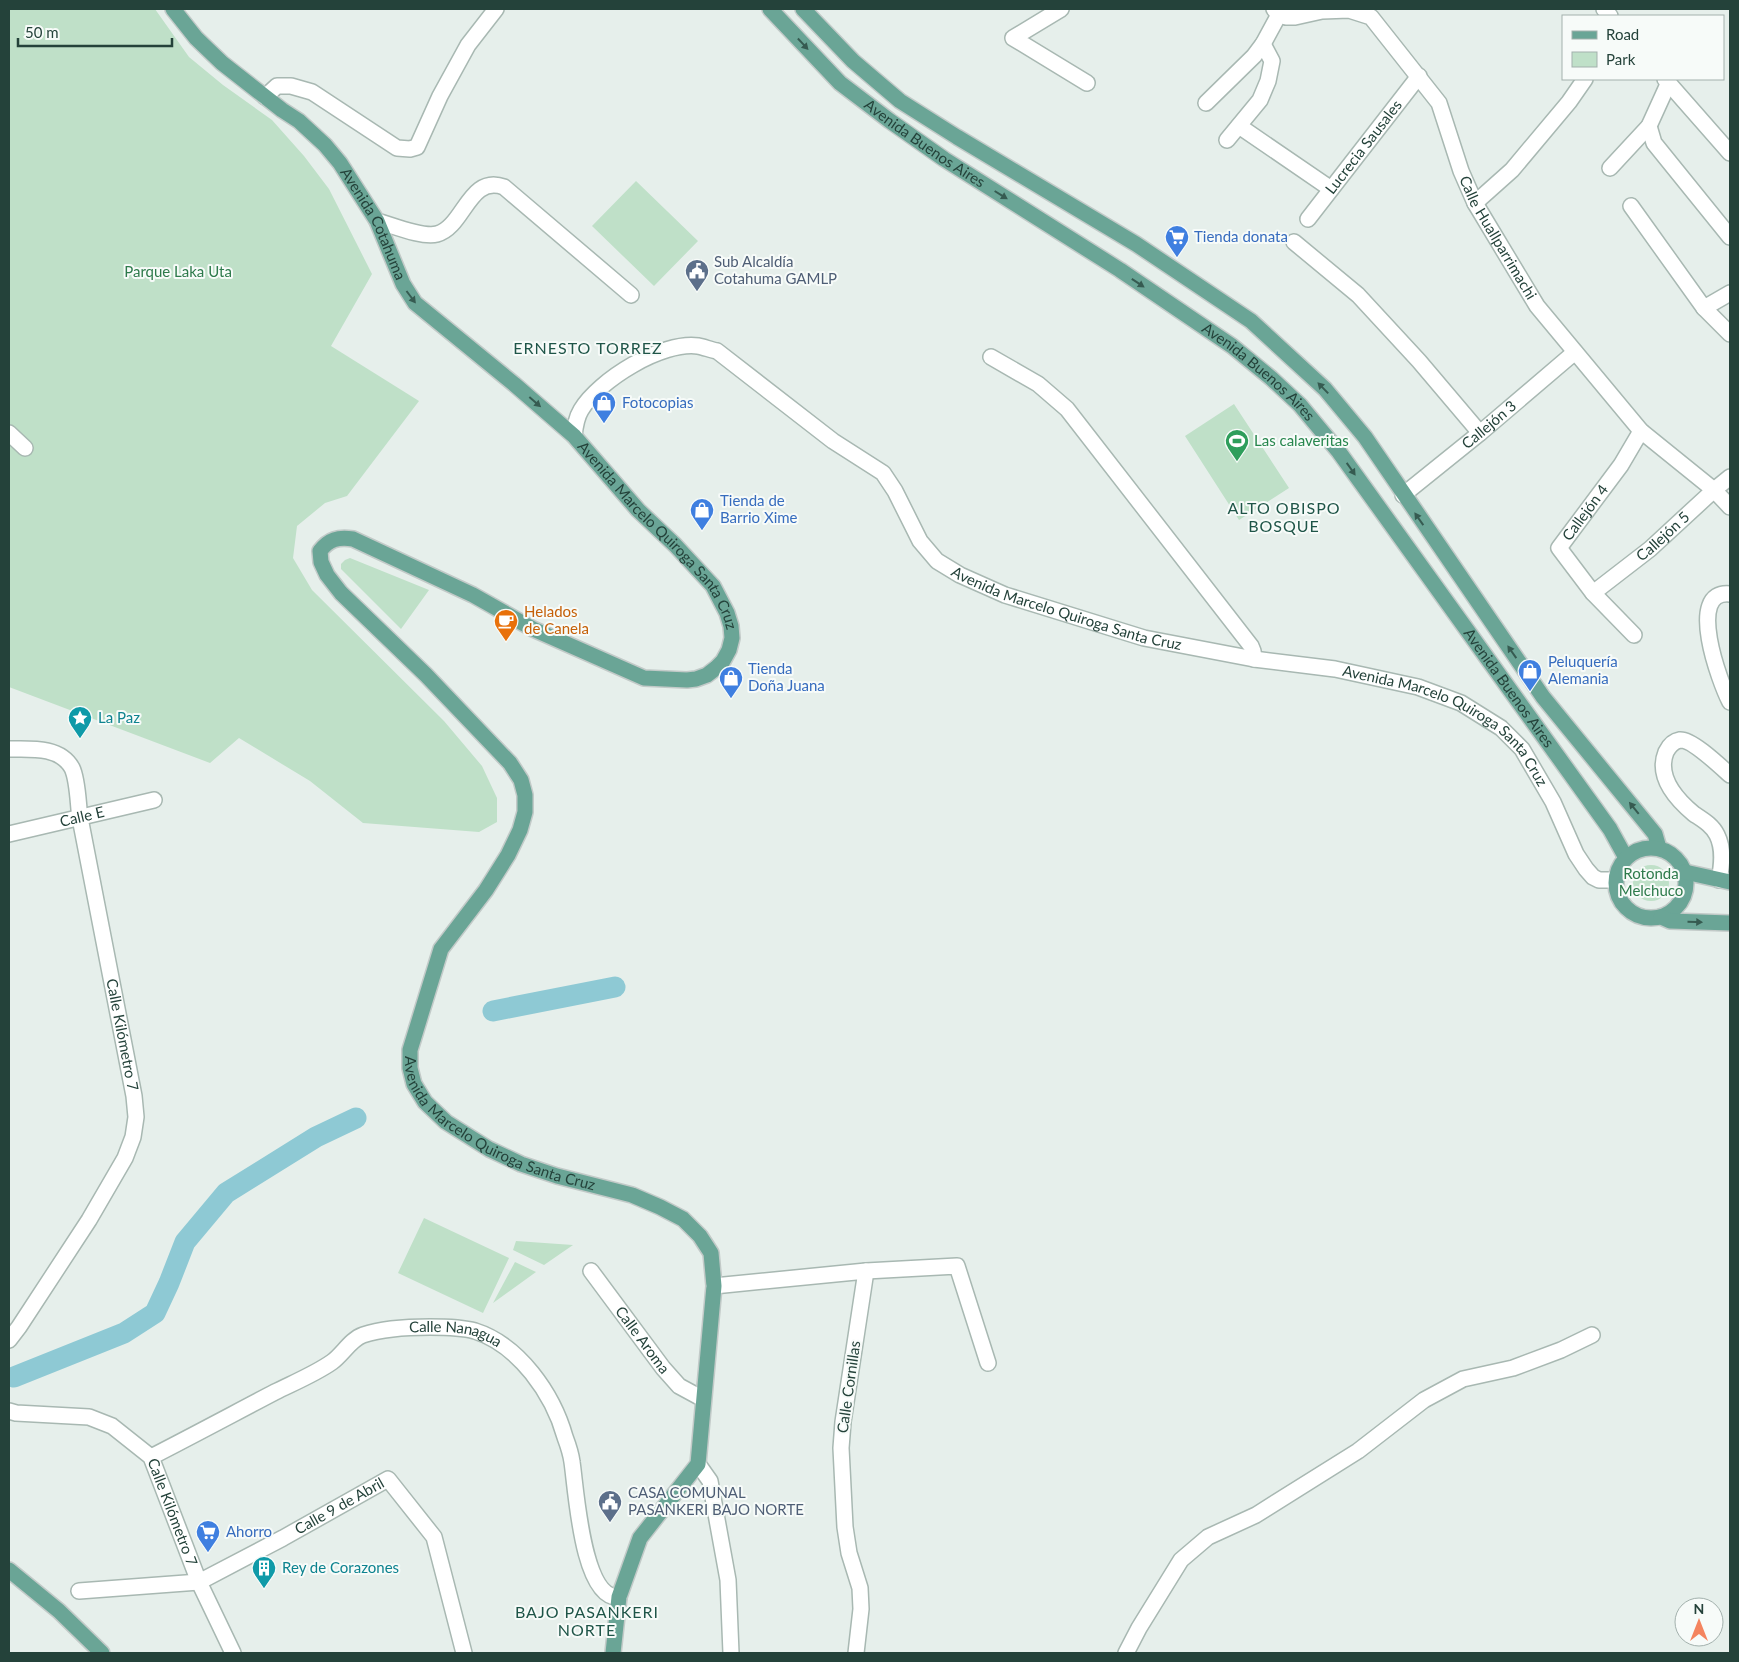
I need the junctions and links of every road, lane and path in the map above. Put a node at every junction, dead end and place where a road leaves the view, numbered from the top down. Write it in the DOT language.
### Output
graph roads {
  1 [pos="173,9"];
  2 [pos="496,9"];
  3 [pos="770,9"];
  4 [pos="803,9"];
  5 [pos="1061,9"];
  6 [pos="1278,10"];
  7 [pos="1263,44"];
  8 [pos="1419,76"];
  9 [pos="1585,80"];
  10 [pos="1667,81"];
  11 [pos="1087,83"];
  12 [pos="265,97"];
  13 [pos="1206,103"];
  14 [pos="1239,126"];
  15 [pos="1648,126"];
  16 [pos="1226,140"];
  17 [pos="1730,153"];
  18 [pos="1610,168"];
  19 [pos="1331,189"];
  20 [pos="1475,204"];
  21 [pos="1631,206"];
  22 [pos="1308,219"];
  23 [pos="377,222"];
  24 [pos="1730,237"];
  25 [pos="1294,242"];
  26 [pos="1730,293"];
  27 [pos="631,295"];
  28 [pos="1704,308"];
  29 [pos="1730,334"];
  30 [pos="1575,352"];
  31 [pos="991,356"];
  32 [pos="1641,431"];
  33 [pos="9,433"];
  34 [pos="1480,433"];
  35 [pos="574,436"];
  36 [pos="25,448"];
  37 [pos="1730,477"];
  38 [pos="1714,490"];
  39 [pos="1403,495"];
  40 [pos="1730,507"];
  41 [pos="1593,593"];
  42 [pos="1730,594"];
  43 [pos="1634,636"];
  44 [pos="1254,659"];
  45 [pos="1730,702"];
  46 [pos="9,749"];
  47 [pos="1730,775"];
  48 [pos="154,800"];
  49 [pos="80,818"];
  50 [pos="9,834"];
  51 [pos="1659,848"];
  52 [pos="1626,858"];
  53 [pos="1685,872"];
  54 [pos="1616,880"];
  55 [pos="1725,881"];
  56 [pos="1661,917"];
  57 [pos="1730,923"];
  58 [pos="590,1271"];
  59 [pos="866,1271"];
  60 [pos="714,1286"];
  61 [pos="1592,1335"];
  62 [pos="9,1340"];
  63 [pos="988,1363"];
  64 [pos="704,1399"];
  65 [pos="9,1411"];
  66 [pos="151,1457"];
  67 [pos="698,1464"];
  68 [pos="9,1570"];
  69 [pos="199,1582"];
  70 [pos="79,1591"];
  71 [pos="619,1597"];
  72 [pos="102,1653"];
  73 [pos="232,1653"];
  74 [pos="464,1653"];
  75 [pos="613,1653"];
  76 [pos="730,1653"];
  77 [pos="856,1653"];
  78 [pos="1126,1653"];
  1 -- 12 [label="main road, Avenida Cotahuma"];
  2 -- 12 [label="street"];
  3 -- 52 [label="main road, Avenida Buenos Aires, one-way"];
  39 -- 4 [label="main road, Avenida Buenos Aires, one-way"];
  5 -- 11 [label="street"];
  6 -- 7 [label="street"];
  6 -- 8 [label="street, Calle Huallparrimachi"];
  7 -- 13 [label="street"];
  7 -- 14 [label="street"];
  8 -- 19 [label="street, Lucrecia Sausales"];
  8 -- 20 [label="street, Calle Huallparrimachi"];
  9 -- 20 [label="street"];
  10 -- 15 [label="street"];
  10 -- 17 [label="street"];
  12 -- 23 [label="main road, Avenida Cotahuma"];
  14 -- 16 [label="street"];
  14 -- 19 [label="street"];
  15 -- 18 [label="street"];
  15 -- 24 [label="street"];
  19 -- 22 [label="street, Lucrecia Sausales"];
  20 -- 30 [label="street, Calle Huallparrimachi"];
  21 -- 28 [label="street"];
  23 -- 27 [label="street"];
  23 -- 35 [label="main road, Avenida Cotahuma, one-way"];
  25 -- 34 [label="street"];
  26 -- 28 [label="street"];
  28 -- 29 [label="street"];
  30 -- 32 [label="street, Calle Huallparrimachi"];
  30 -- 34 [label="street, Callejón 3"];
  31 -- 44 [label="street"];
  32 -- 38 [label="street, Calle Huallparrimachi"];
  32 -- 41 [label="street, Callejón 4"];
  33 -- 36 [label="street"];
  34 -- 39 [label="street, Callejón 3"];
  35 -- 44 [label="street, Avenida Marcelo Quiroga Santa Cruz"];
  35 -- 60 [label="main road, Avenida Marcelo Quiroga Santa Cruz"];
  37 -- 38 [label="street, Callejón 5"];
  38 -- 40 [label="street, Calle Huallparrimachi"];
  38 -- 41 [label="street, Callejón 5"];
  51 -- 39 [label="main road, Avenida Buenos Aires, one-way"];
  41 -- 43 [label="street, Callejón 4"];
  42 -- 45 [label="street"];
  44 -- 54 [label="street, Avenida Marcelo Quiroga Santa Cruz"];
  46 -- 49 [label="street, Calle Kilómetro 7"];
  47 -- 55 [label="street"];
  48 -- 49 [label="street, Calle E"];
  49 -- 50 [label="street, Calle E"];
  49 -- 62 [label="street, Calle Kilómetro 7"];
  51 -- 52 [label="main road"];
  51 -- 53 [label="main road"];
  52 -- 54 [label="main road"];
  53 -- 55 [label="main road"];
  53 -- 56 [label="main road"];
  54 -- 56 [label="main road"];
  56 -- 57 [label="main road, one-way"];
  58 -- 64 [label="street, Calle Aroma"];
  59 -- 60 [label="street"];
  59 -- 63 [label="street"];
  59 -- 77 [label="street, Calle Cornillas"];
  60 -- 64 [label="main road, Avenida Marcelo Quiroga Santa Cruz"];
  61 -- 78 [label="street"];
  64 -- 67 [label="main road, Avenida Marcelo Quiroga Santa Cruz"];
  65 -- 66 [label="street, Calle Kilómetro 7"];
  66 -- 69 [label="street, Calle Kilómetro 7"];
  66 -- 71 [label="street, Calle Nanagua"];
  67 -- 71 [label="main road"];
  67 -- 76 [label="street"];
  68 -- 72 [label="main road"];
  69 -- 70 [label="street, Calle 9 de Abril"];
  69 -- 73 [label="street, Calle Kilómetro 7"];
  69 -- 74 [label="street, Calle 9 de Abril"];
  71 -- 75 [label="main road"];
}
